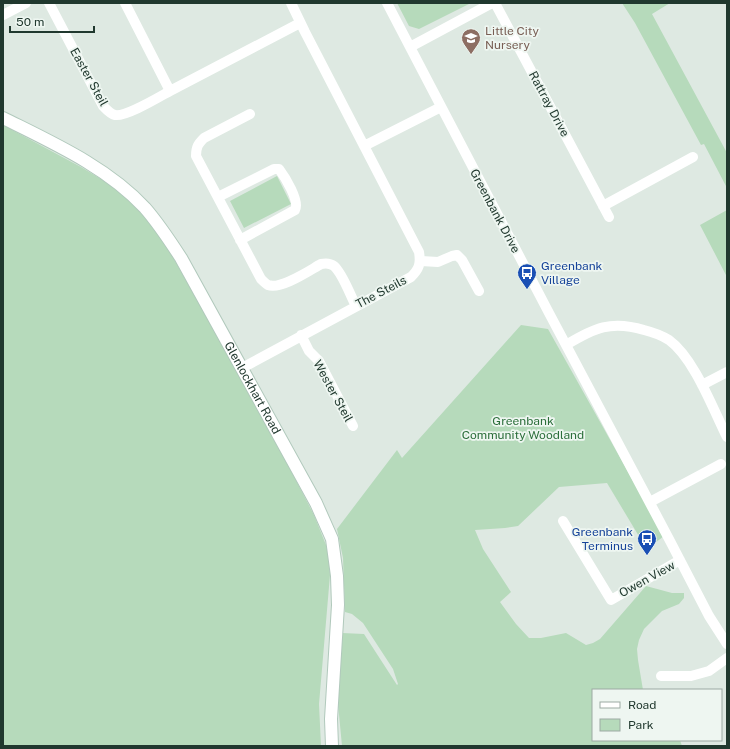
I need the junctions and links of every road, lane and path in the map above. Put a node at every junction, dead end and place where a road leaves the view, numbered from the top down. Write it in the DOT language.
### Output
graph roads {
  1 [pos="26,3"];
  2 [pos="49,3"];
  3 [pos="125,3"];
  4 [pos="291,3"];
  5 [pos="387,3"];
  6 [pos="492,3"];
  7 [pos="495,3"];
  8 [pos="3,15"];
  9 [pos="300,23"];
  10 [pos="410,47"];
  11 [pos="170,91"];
  12 [pos="441,107"];
  13 [pos="250,114"];
  14 [pos="3,118"];
  15 [pos="364,146"];
  16 [pos="693,157"];
  17 [pos="218,198"];
  18 [pos="603,206"];
  19 [pos="609,217"];
  20 [pos="240,240"];
  21 [pos="421,261"];
  22 [pos="479,291"];
  23 [pos="356,306"];
  24 [pos="301,335"];
  25 [pos="566,345"];
  26 [pos="242,368"];
  27 [pos="727,372"];
  28 [pos="702,385"];
  29 [pos="353,426"];
  30 [pos="727,437"];
  31 [pos="722,464"];
  32 [pos="650,502"];
  33 [pos="563,521"];
  34 [pos="680,560"];
  35 [pos="727,644"];
  36 [pos="727,658"];
  37 [pos="660,676"];
  38 [pos="332,746"];
  1 -- 8 [label="street"];
  2 -- 11 [label="street, Easter Steil"];
  3 -- 11 [label="street"];
  4 -- 9 [label="street"];
  5 -- 10 [label="street, Greenbank Drive"];
  6 -- 10 [label="street"];
  7 -- 18 [label="street, Rattray Drive"];
  9 -- 11 [label="street"];
  9 -- 15 [label="street"];
  10 -- 12 [label="street, Greenbank Drive"];
  12 -- 15 [label="street"];
  12 -- 25 [label="street, Greenbank Drive"];
  13 -- 17 [label="street"];
  14 -- 26 [label="street, Glenlockhart Road"];
  15 -- 21 [label="street"];
  16 -- 18 [label="street"];
  17 -- 20 [label="street"];
  17 -- 20 [label="street"];
  18 -- 19 [label="street, Rattray Drive"];
  20 -- 23 [label="street"];
  21 -- 22 [label="street"];
  21 -- 23 [label="street, The Steils"];
  23 -- 24 [label="street, The Steils"];
  24 -- 26 [label="street, The Steils"];
  24 -- 29 [label="street, Wester Steil"];
  25 -- 28 [label="street"];
  25 -- 32 [label="street, Greenbank Drive"];
  26 -- 38 [label="street, Glenlockhart Road"];
  27 -- 28 [label="street"];
  28 -- 30 [label="street"];
  31 -- 32 [label="street"];
  32 -- 34 [label="street, Greenbank Drive"];
  33 -- 34 [label="street, Owen View"];
  34 -- 35 [label="street, Greenbank Drive"];
  36 -- 37 [label="street"];
}
